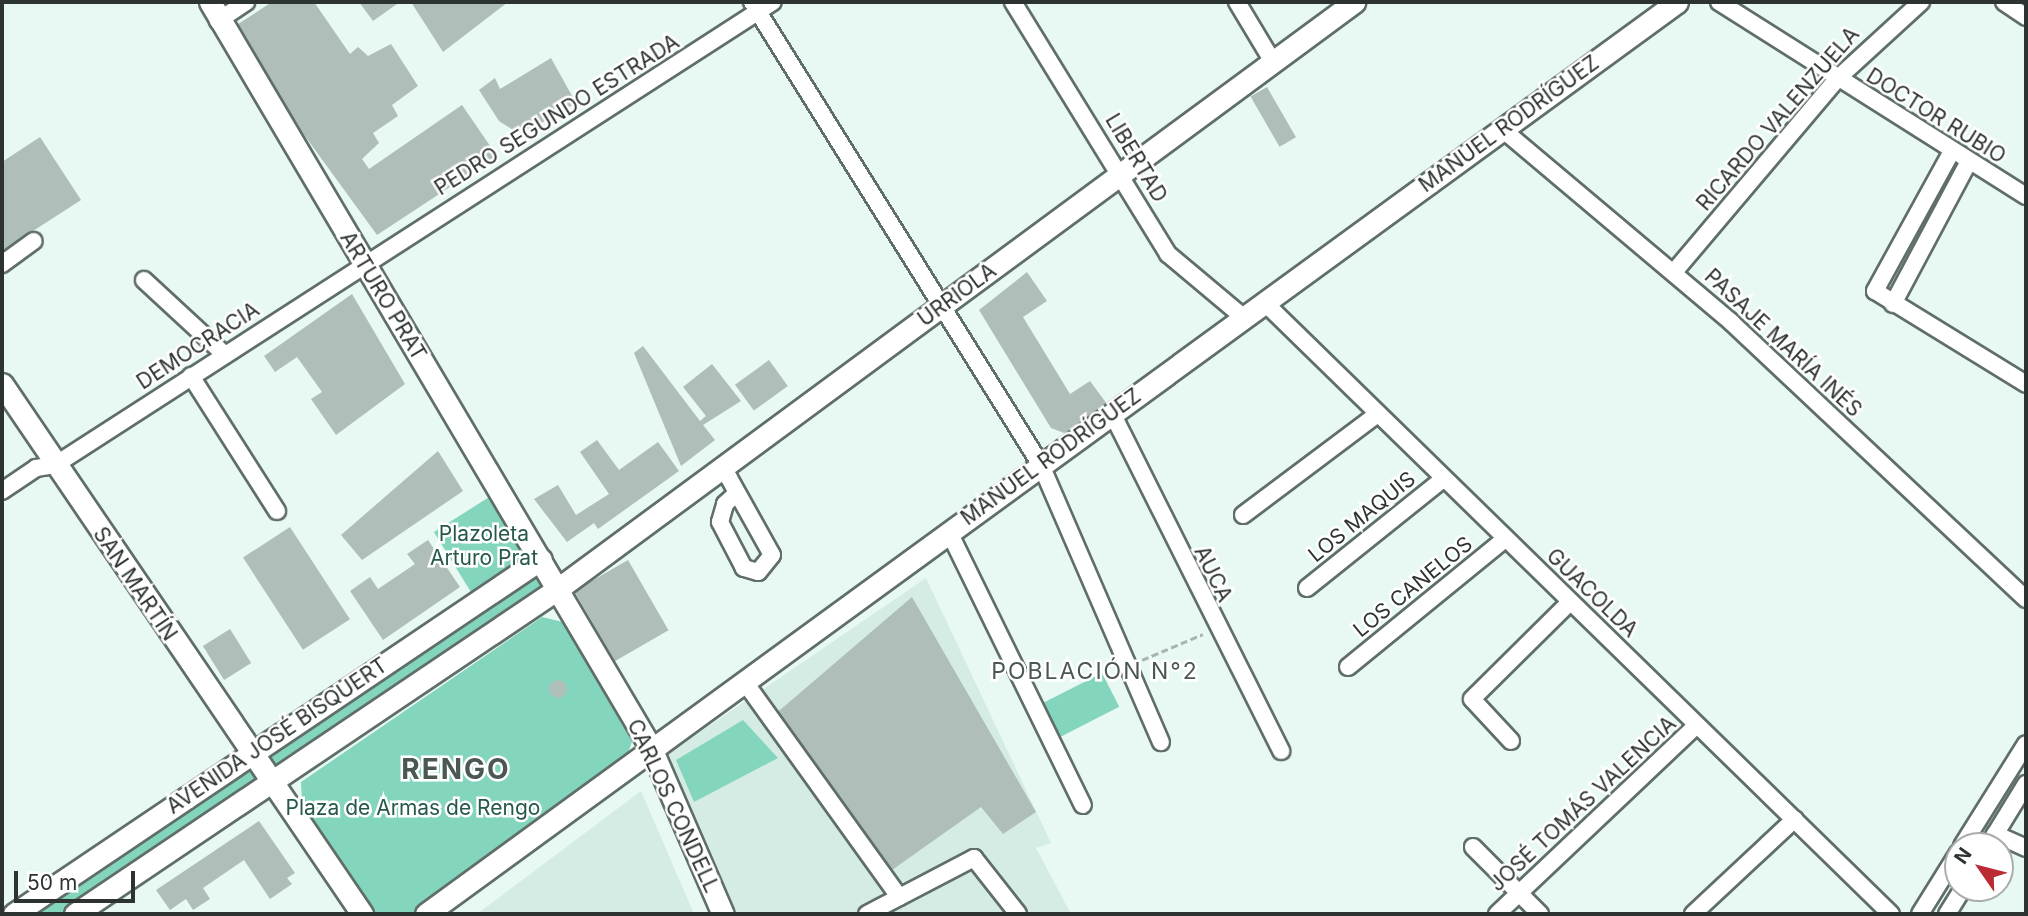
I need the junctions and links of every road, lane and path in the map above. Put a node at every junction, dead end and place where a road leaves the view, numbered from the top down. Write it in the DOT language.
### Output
graph roads {
  1 [pos="246,2"];
  2 [pos="774,2"];
  3 [pos="1013,2"];
  4 [pos="1237,2"];
  5 [pos="1354,2"];
  6 [pos="1677,2"];
  7 [pos="1719,2"];
  8 [pos="1921,2"];
  9 [pos="2004,2"];
  10 [pos="755,7"];
  11 [pos="214,11"];
  12 [pos="2026,18"];
  13 [pos="1272,62"];
  14 [pos="1837,79"];
  15 [pos="1502,129"];
  16 [pos="1952,151"];
  17 [pos="1969,161"];
  18 [pos="1123,172"];
  19 [pos="2026,196"];
  20 [pos="34,241"];
  21 [pos="363,263"];
  22 [pos="2,264"];
  23 [pos="1674,272"];
  24 [pos="144,280"];
  25 [pos="1264,302"];
  26 [pos="944,304"];
  27 [pos="1893,304"];
  28 [pos="1243,317"];
  29 [pos="224,354"];
  30 [pos="191,376"];
  31 [pos="2,384"];
  32 [pos="2026,384"];
  33 [pos="1112,413"];
  34 [pos="1376,415"];
  35 [pos="55,465"];
  36 [pos="1041,465"];
  37 [pos="723,467"];
  38 [pos="1443,479"];
  39 [pos="2,491"];
  40 [pos="737,493"];
  41 [pos="277,511"];
  42 [pos="1243,515"];
  43 [pos="949,532"];
  44 [pos="1505,539"];
  45 [pos="541,559"];
  46 [pos="559,588"];
  47 [pos="1307,588"];
  48 [pos="2026,599"];
  49 [pos="1570,602"];
  50 [pos="1216,628"];
  51 [pos="1127,666"];
  52 [pos="1348,667"];
  53 [pos="744,681"];
  54 [pos="1697,724"];
  55 [pos="1511,741"];
  56 [pos="1161,742"];
  57 [pos="2026,744"];
  58 [pos="651,748"];
  59 [pos="1281,751"];
  60 [pos="250,754"];
  61 [pos="272,782"];
  62 [pos="2026,785"];
  63 [pos="1083,805"];
  64 [pos="1794,819"];
  65 [pos="1971,832"];
  66 [pos="1996,832"];
  67 [pos="1473,847"];
  68 [pos="1944,875"];
  69 [pos="1519,893"];
  70 [pos="899,897"];
  71 [pos="14,914"];
  72 [pos="75,914"];
  73 [pos="362,914"];
  74 [pos="426,914"];
  75 [pos="723,914"];
  76 [pos="867,914"];
  77 [pos="1018,914"];
  78 [pos="1497,914"];
  79 [pos="1540,914"];
  80 [pos="1693,914"];
  81 [pos="1891,914"];
  82 [pos="1920,914"];
  1 -- 11 [label="street"];
  2 -- 10 [label="street, PEDRO SEGUNDO ESTRADA"];
  3 -- 18 [label="street, LIBERTAD"];
  4 -- 13 [label="street"];
  5 -- 13 [label="main road, URRIOLA"];
  6 -- 15 [label="main road, MANUEL RODRÍGUEZ"];
  7 -- 14 [label="street, DOCTOR RUBIO"];
  8 -- 14 [label="street, RICARDO VALENZUELA"];
  9 -- 12 [label="street"];
  10 -- 21 [label="street, PEDRO SEGUNDO ESTRADA"];
  10 -- 26 [label="street"];
  11 -- 21 [label="main road, ARTURO PRAT"];
  13 -- 18 [label="main road, URRIOLA"];
  14 -- 16 [label="street, DOCTOR RUBIO"];
  14 -- 23 [label="street, RICARDO VALENZUELA"];
  15 -- 23 [label="street, PASAJE MARÍA INÉS"];
  15 -- 25 [label="main road, MANUEL RODRÍGUEZ"];
  16 -- 17 [label="street, DOCTOR RUBIO"];
  16 -- 27 [label="street"];
  17 -- 19 [label="street, DOCTOR RUBIO"];
  17 -- 27 [label="street"];
  18 -- 26 [label="main road, URRIOLA"];
  18 -- 28 [label="street, LIBERTAD"];
  20 -- 22 [label="street"];
  21 -- 29 [label="street, DEMOCRACIA"];
  21 -- 45 [label="main road, ARTURO PRAT"];
  23 -- 48 [label="street, PASAJE MARÍA INÉS"];
  24 -- 29 [label="street"];
  25 -- 28 [label="main road, MANUEL RODRÍGUEZ"];
  25 -- 34 [label="street, GUACOLDA"];
  26 -- 36 [label="street"];
  26 -- 37 [label="main road, URRIOLA"];
  27 -- 32 [label="street"];
  28 -- 33 [label="main road, MANUEL RODRÍGUEZ"];
  29 -- 30 [label="street, DEMOCRACIA"];
  30 -- 35 [label="street, DEMOCRACIA"];
  30 -- 41 [label="street"];
  31 -- 35 [label="main road, SAN MARTÍN"];
  33 -- 36 [label="main road, MANUEL RODRÍGUEZ"];
  33 -- 50 [label="street, AUCA"];
  34 -- 38 [label="street, GUACOLDA"];
  34 -- 42 [label="street"];
  35 -- 39 [label="street, DEMOCRACIA"];
  35 -- 60 [label="main road, SAN MARTÍN"];
  36 -- 43 [label="main road, MANUEL RODRÍGUEZ"];
  36 -- 51 [label="street"];
  37 -- 40 [label="street"];
  37 -- 46 [label="main road, URRIOLA"];
  38 -- 44 [label="street, GUACOLDA"];
  38 -- 47 [label="street, LOS MAQUIS"];
  43 -- 53 [label="main road, MANUEL RODRÍGUEZ"];
  43 -- 63 [label="street"];
  44 -- 49 [label="street, GUACOLDA"];
  44 -- 52 [label="street, LOS CANELOS"];
  45 -- 46 [label="main road, ARTURO PRAT"];
  45 -- 60 [label="main road, AVENIDA JOSÉ BISQUERT"];
  46 -- 58 [label="main road, CARLOS CONDELL"];
  46 -- 61 [label="main road, AVENIDA JOSÉ BISQUERT"];
  49 -- 54 [label="street, GUACOLDA"];
  49 -- 55 [label="street"];
  50 -- 51 [label="path"];
  50 -- 59 [label="street, AUCA"];
  51 -- 56 [label="street"];
  53 -- 58 [label="main road, MANUEL RODRÍGUEZ"];
  53 -- 70 [label="street"];
  54 -- 64 [label="street, GUACOLDA"];
  54 -- 69 [label="street, JOSÉ TOMÁS VALENCIA"];
  57 -- 65 [label="street"];
  58 -- 74 [label="main road, MANUEL RODRÍGUEZ"];
  58 -- 75 [label="main road, CARLOS CONDELL"];
  60 -- 61 [label="main road, SAN MARTÍN"];
  60 -- 71 [label="main road, AVENIDA JOSÉ BISQUERT"];
  61 -- 72 [label="main road, AVENIDA JOSÉ BISQUERT"];
  61 -- 73 [label="main road, SAN MARTÍN"];
  62 -- 66 [label="street"];
  64 -- 80 [label="street"];
  64 -- 81 [label="street, GUACOLDA"];
  67 -- 69 [label="street"];
  68 -- 82 [label="street"];
  69 -- 78 [label="street, JOSÉ TOMÁS VALENCIA"];
  69 -- 79 [label="street"];
  70 -- 76 [label="street"];
  70 -- 77 [label="street"];
}
